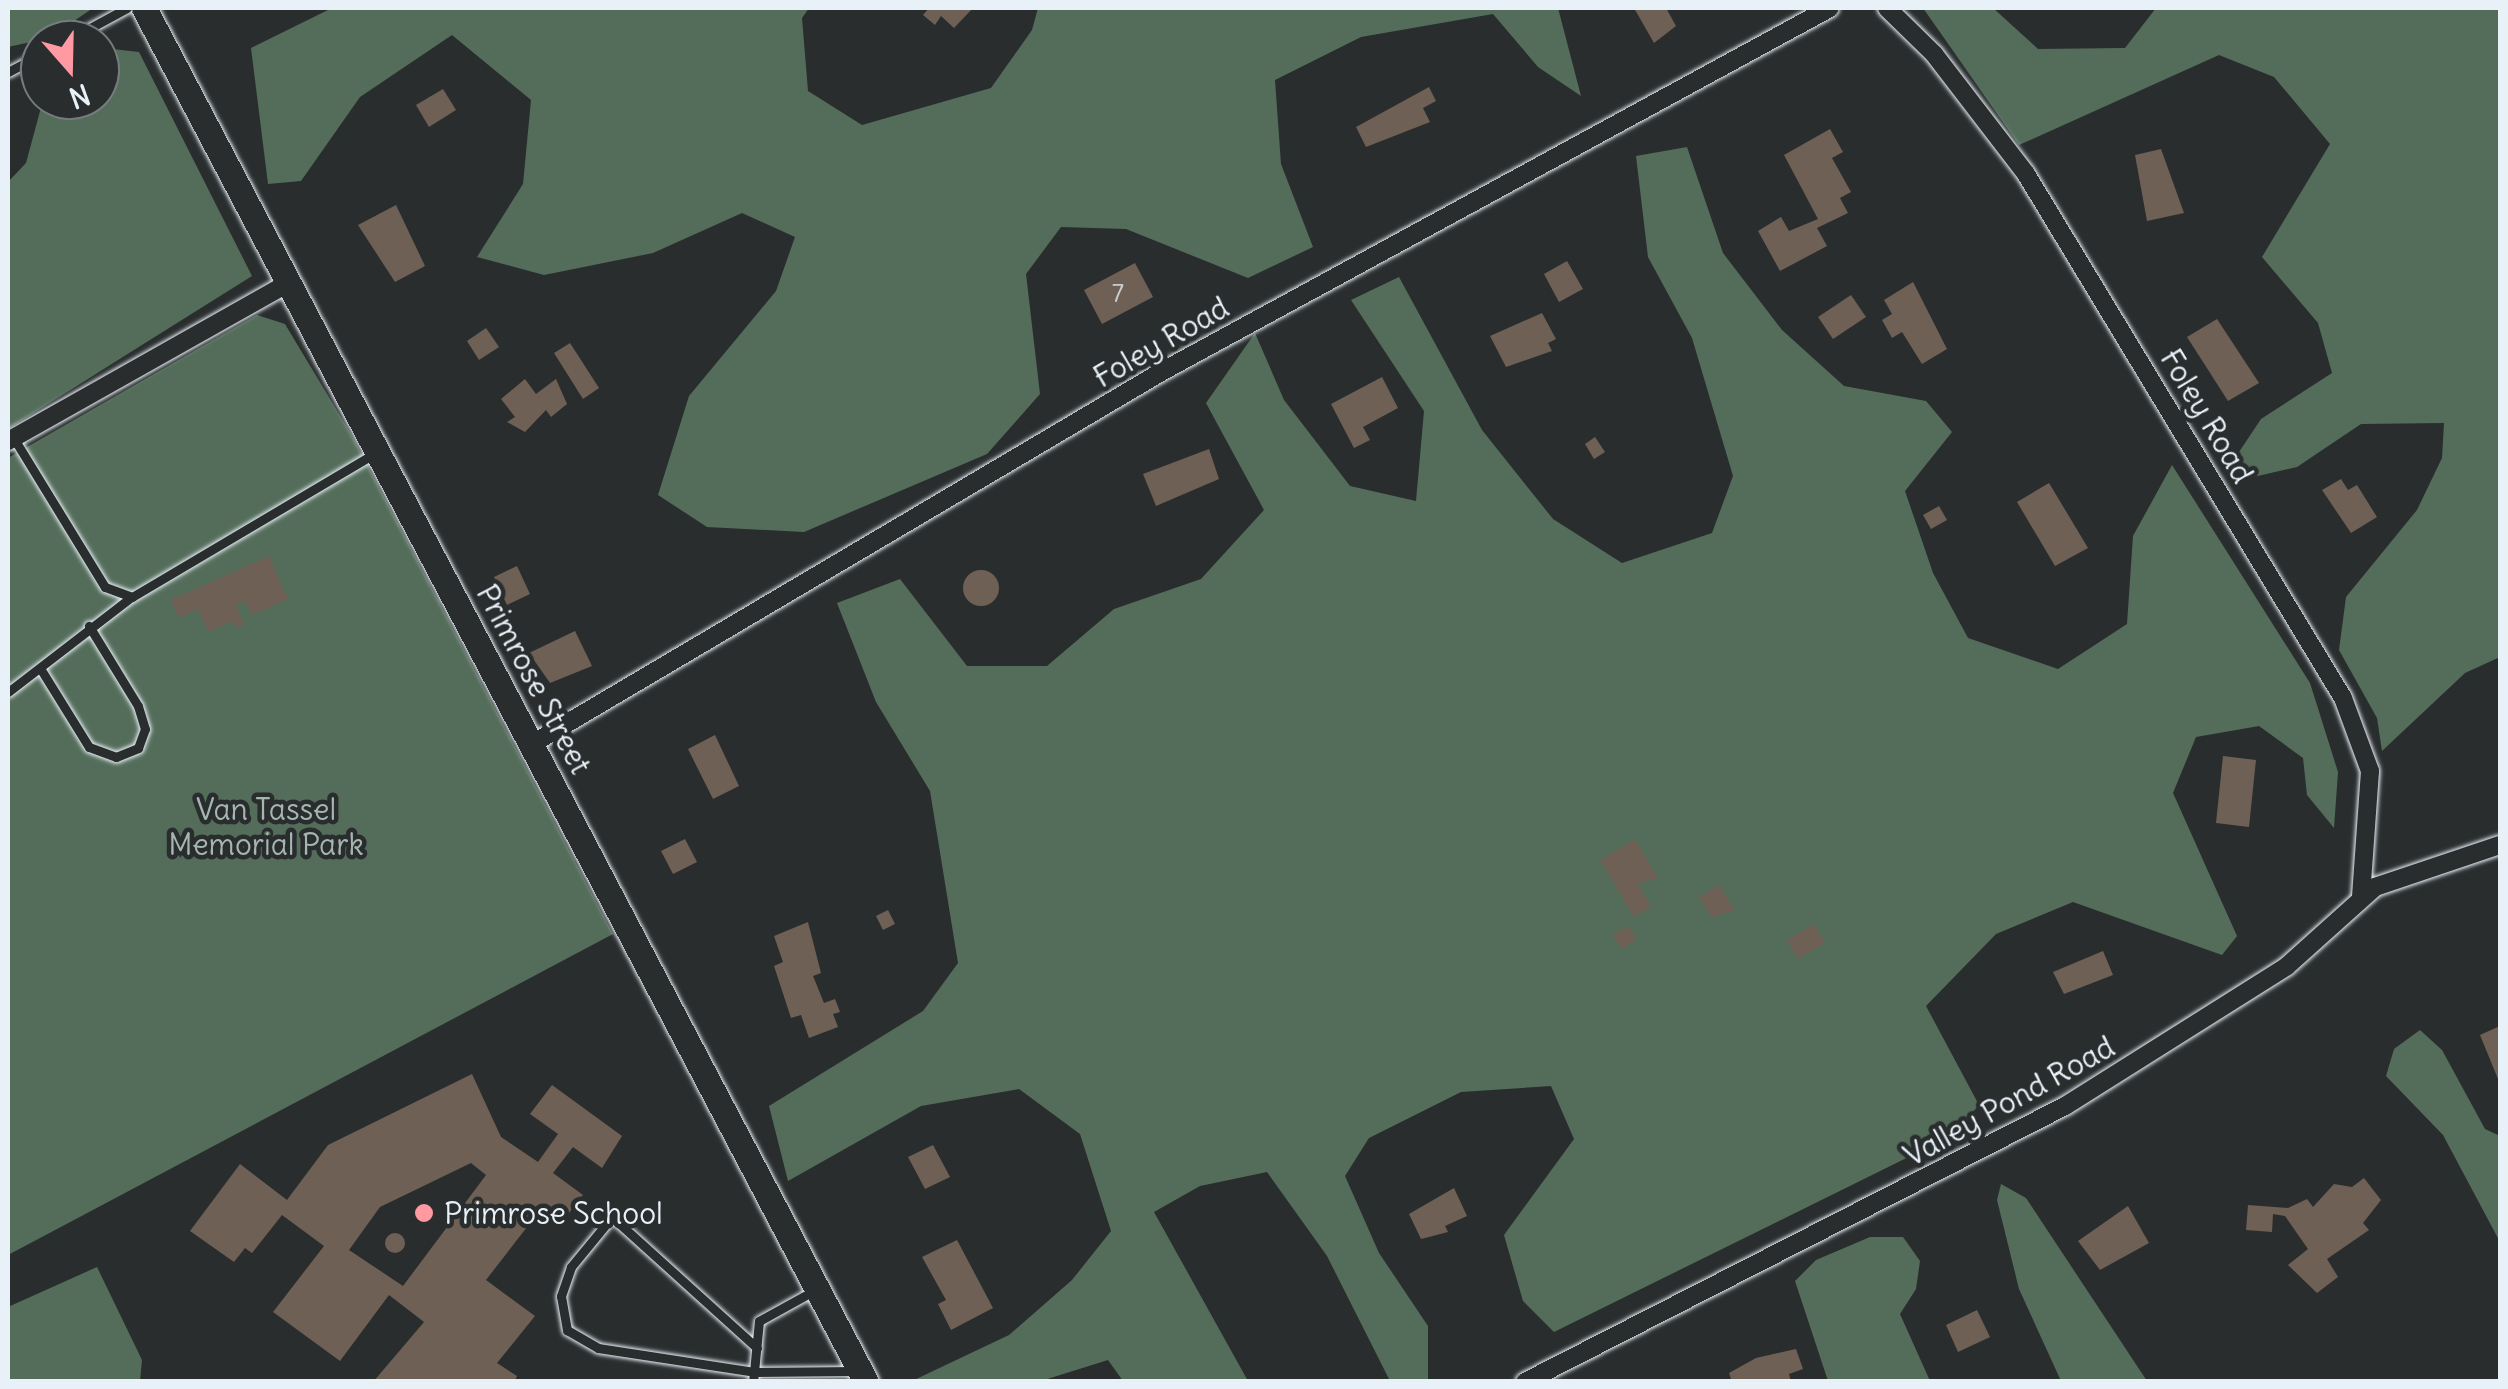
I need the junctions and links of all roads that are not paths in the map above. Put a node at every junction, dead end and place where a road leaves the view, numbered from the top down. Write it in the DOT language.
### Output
graph roads {
  1 [pos="127,8"];
  2 [pos="144,8"];
  3 [pos="1830,8"];
  4 [pos="1888,8"];
  5 [pos="105,20"];
  6 [pos="285,285"];
  7 [pos="10,439"];
  8 [pos="376,452"];
  9 [pos="132,597"];
  10 [pos="89,626"];
  11 [pos="40,668"];
  12 [pos="8,692"];
  13 [pos="532,744"];
  14 [pos="2500,845"];
  15 [pos="2360,898"];
  16 [pos="817,1290"];
  17 [pos="758,1348"];
  18 [pos="863,1376"];
  19 [pos="754,1377"];
  20 [pos="1525,1382"];
  1 -- 5 [label="lane"];
  2 -- 6 [label="main road, Primrose Street"];
  3 -- 13 [label="street, Foley Road"];
  4 -- 15 [label="street, Foley Road"];
  6 -- 7 [label="street"];
  6 -- 8 [label="main road, Primrose Street"];
  7 -- 9 [label="lane"];
  8 -- 9 [label="lane"];
  8 -- 13 [label="main road, Primrose Street"];
  9 -- 10 [label="lane"];
  10 -- 11 [label="lane"];
  10 -- 11 [label="lane"];
  11 -- 12 [label="lane"];
  13 -- 16 [label="main road, Primrose Street"];
  14 -- 15 [label="street, Valley Pond Road"];
  15 -- 20 [label="street, Valley Pond Road"];
  16 -- 17 [label="lane"];
  16 -- 18 [label="main road, Primrose Street"];
  17 -- 19 [label="lane"];
  17 -- 19 [label="lane"];
  18 -- 19 [label="lane"];
}
